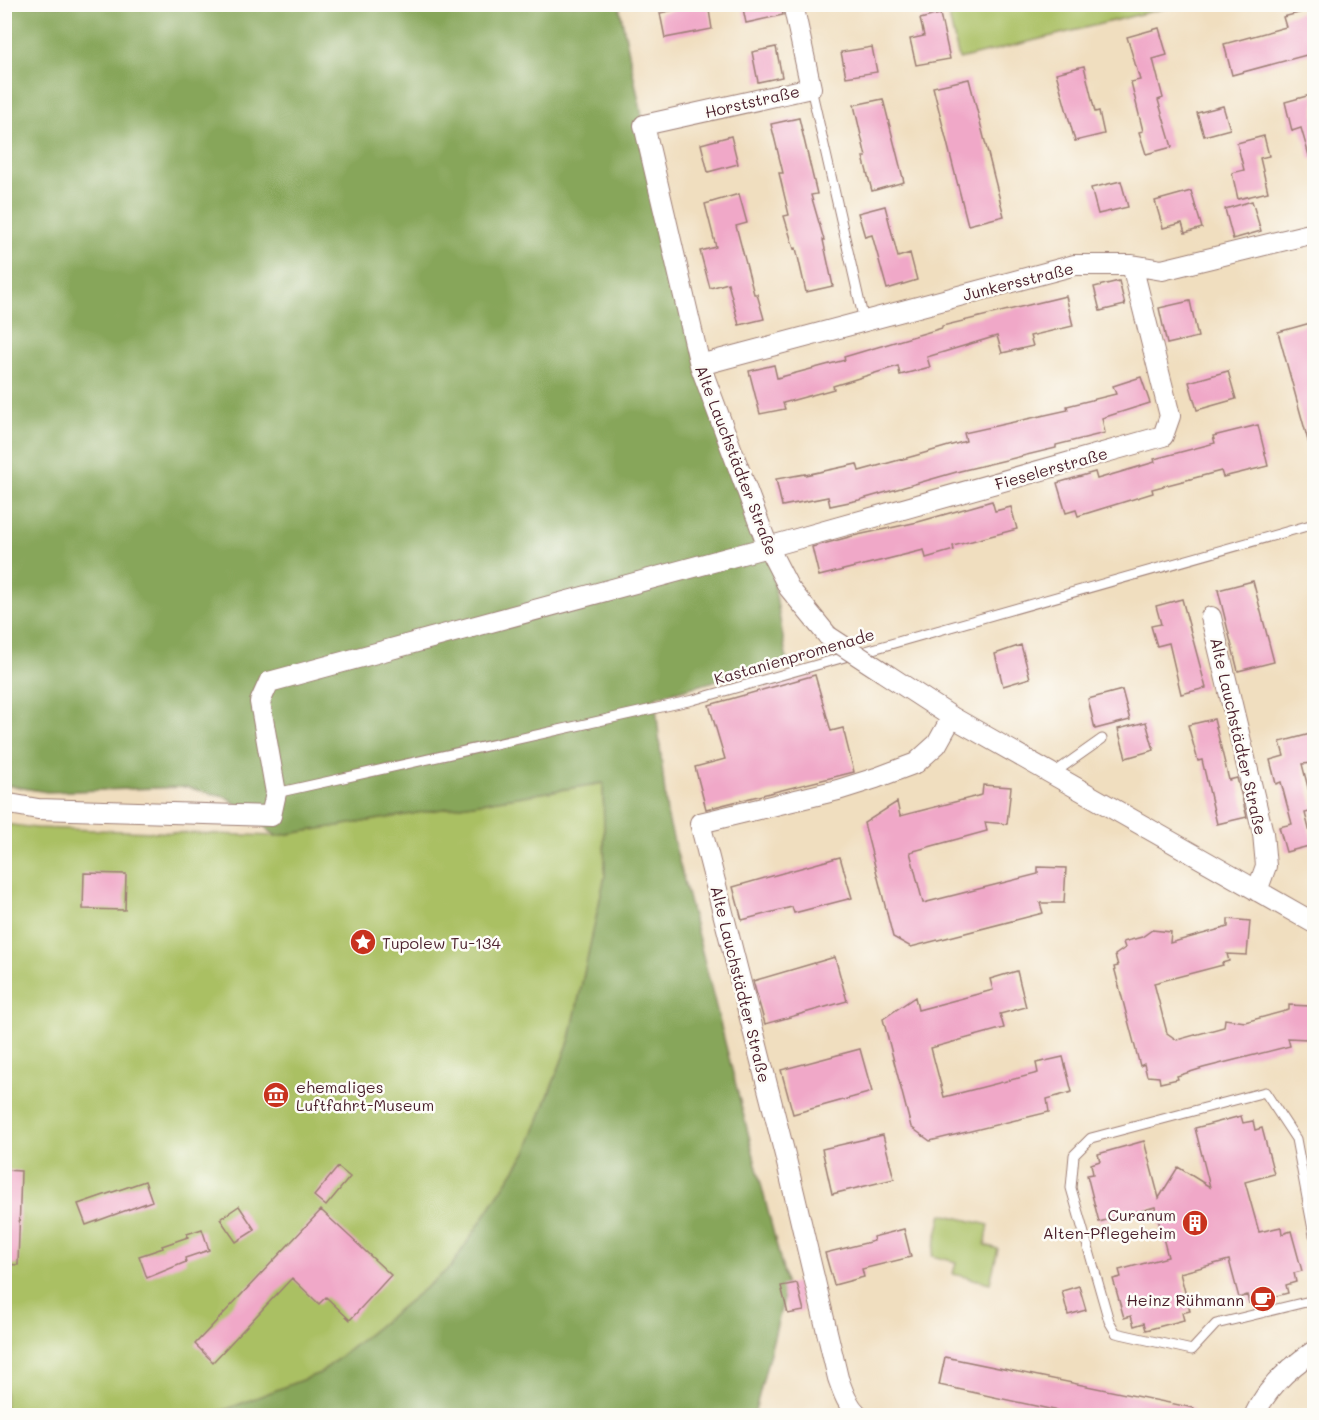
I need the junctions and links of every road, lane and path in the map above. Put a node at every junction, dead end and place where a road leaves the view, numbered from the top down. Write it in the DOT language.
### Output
graph roads {
  1 [pos="794,4"];
  2 [pos="811,88"];
  3 [pos="644,125"];
  4 [pos="1314,233"];
  5 [pos="1131,265"];
  6 [pos="864,321"];
  7 [pos="700,365"];
  8 [pos="1314,524"];
  9 [pos="768,547"];
  10 [pos="1211,617"];
  11 [pos="952,717"];
  12 [pos="1102,739"];
  13 [pos="1054,773"];
  14 [pos="276,793"];
  15 [pos="4,803"];
  16 [pos="1257,891"];
  17 [pos="1314,923"];
  18 [pos="1314,1235"];
  19 [pos="1314,1300"];
  20 [pos="1314,1351"];
  21 [pos="859,1416"];
  22 [pos="1254,1416"];
  1 -- 2 [label="street, Horststraße"];
  2 -- 3 [label="street, Horststraße"];
  2 -- 6 [label="lane"];
  3 -- 7 [label="street, Alte Lauchstädter Straße"];
  4 -- 5 [label="street, Junkersstraße"];
  5 -- 6 [label="street, Junkersstraße"];
  5 -- 9 [label="street, Fieselerstraße"];
  6 -- 7 [label="street, Junkersstraße"];
  7 -- 9 [label="street, Alte Lauchstädter Straße"];
  8 -- 14 [label="lane, Kastanienpromenade"];
  9 -- 11 [label="street, Alte Lauchstädter Straße, bridge"];
  9 -- 14 [label="street"];
  10 -- 16 [label="street, Alte Lauchstädter Straße"];
  11 -- 13 [label="street, Alte Lauchstädter Straße"];
  11 -- 21 [label="street, Alte Lauchstädter Straße"];
  12 -- 13 [label="lane"];
  13 -- 16 [label="street, Alte Lauchstädter Straße"];
  14 -- 15 [label="street"];
  16 -- 17 [label="street, Alte Lauchstädter Straße"];
  18 -- 19 [label="lane"];
  20 -- 22 [label="street"];
}
